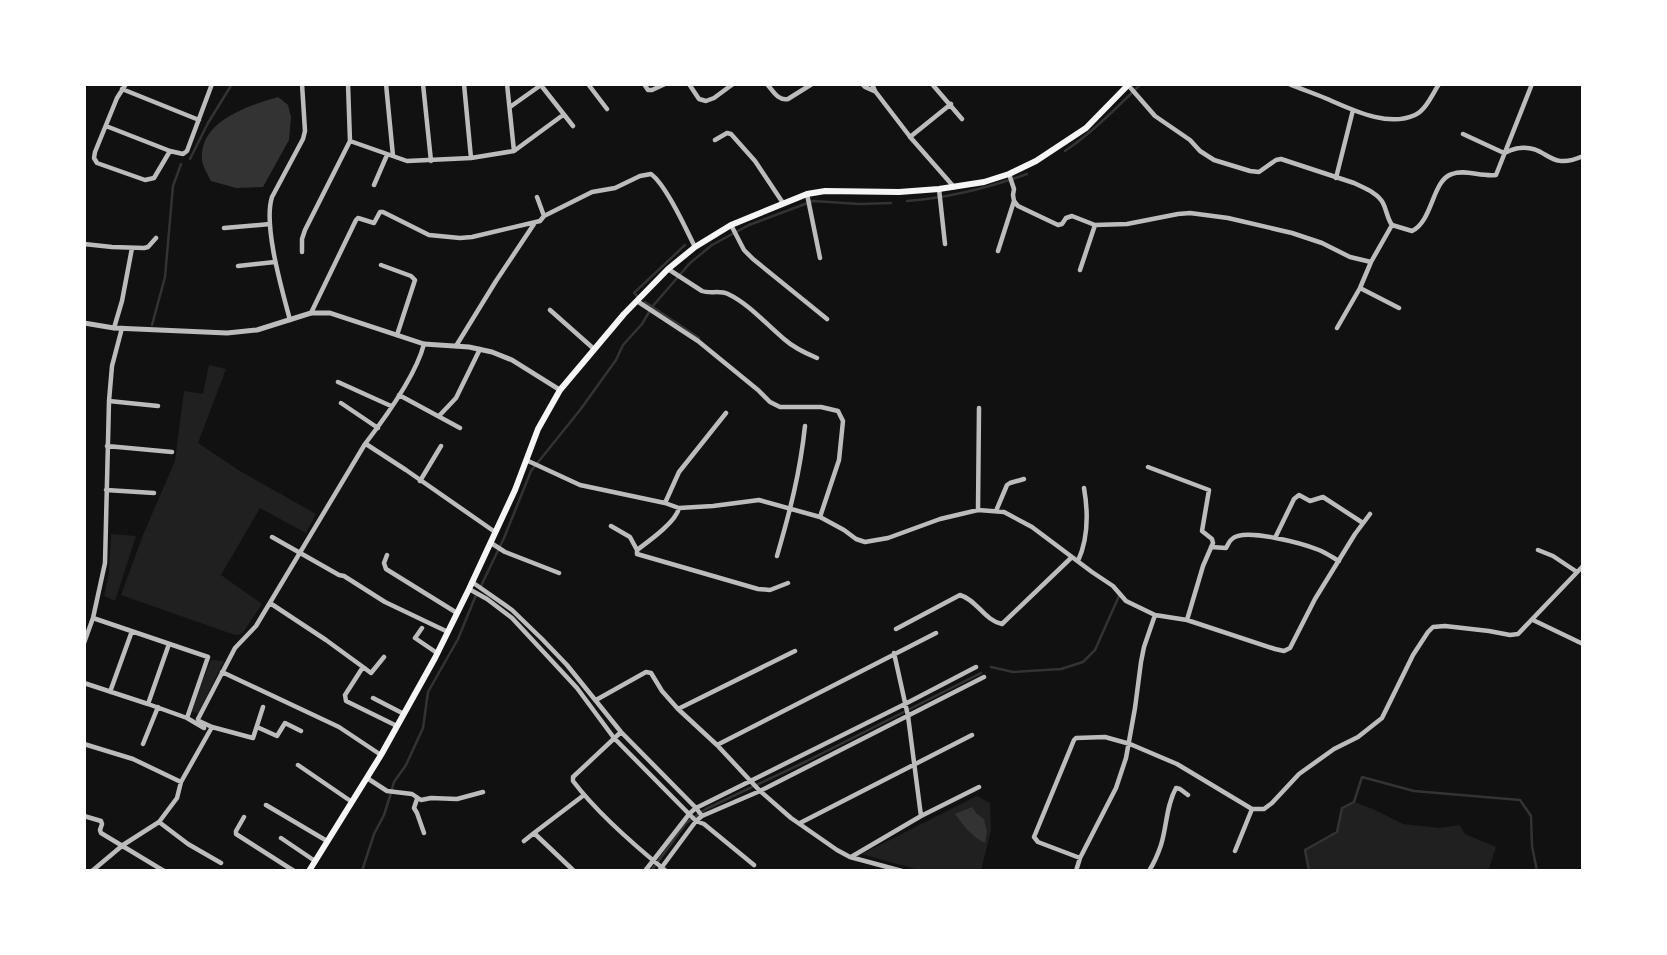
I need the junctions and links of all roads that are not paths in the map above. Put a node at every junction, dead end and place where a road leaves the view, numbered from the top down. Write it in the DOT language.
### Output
graph roads {
  1 [pos="211,84"];
  2 [pos="302,84"];
  3 [pos="348,84"];
  4 [pos="386,84"];
  5 [pos="423,84"];
  6 [pos="464,84"];
  7 [pos="507,84"];
  8 [pos="644,84"];
  9 [pos="665,84"];
  10 [pos="689,84"];
  11 [pos="733,84"];
  12 [pos="767,84"];
  13 [pos="811,84"];
  14 [pos="862,84"];
  15 [pos="872,84"];
  16 [pos="932,84"];
  17 [pos="1289,84"];
  18 [pos="1439,84"];
  19 [pos="1532,84"];
  20 [pos="540,85"];
  21 [pos="591,85"];
  22 [pos="124,86"];
  23 [pos="1129,86"];
  24 [pos="874,91"];
  25 [pos="951,104"];
  26 [pos="510,108"];
  27 [pos="607,110"];
  28 [pos="1353,110"];
  29 [pos="563,115"];
  30 [pos="962,119"];
  31 [pos="199,120"];
  32 [pos="106,126"];
  33 [pos="573,126"];
  34 [pos="1463,134"];
  35 [pos="910,137"];
  36 [pos="715,139"];
  37 [pos="350,141"];
  38 [pos="170,151"];
  39 [pos="514,151"];
  40 [pos="1504,153"];
  41 [pos="390,156"];
  42 [pos="1583,156"];
  43 [pos="471,158"];
  44 [pos="431,161"];
  45 [pos="1009,176"];
  46 [pos="1336,178"];
  47 [pos="374,185"];
  48 [pos="954,188"];
  49 [pos="939,192"];
  50 [pos="807,196"];
  51 [pos="537,197"];
  52 [pos="1014,201"];
  53 [pos="783,204"];
  54 [pos="544,216"];
  55 [pos="270,224"];
  56 [pos="535,224"];
  57 [pos="1095,225"];
  58 [pos="1392,225"];
  59 [pos="731,226"];
  60 [pos="224,228"];
  61 [pos="156,238"];
  62 [pos="84,244"];
  63 [pos="945,244"];
  64 [pos="695,247"];
  65 [pos="132,248"];
  66 [pos="998,251"];
  67 [pos="302,252"];
  68 [pos="820,258"];
  69 [pos="275,262"];
  70 [pos="1371,262"];
  71 [pos="381,265"];
  72 [pos="239,266"];
  73 [pos="1080,270"];
  74 [pos="671,271"];
  75 [pos="1360,288"];
  76 [pos="637,300"];
  77 [pos="1399,308"];
  78 [pos="550,310"];
  79 [pos="311,313"];
  80 [pos="827,319"];
  81 [pos="290,320"];
  82 [pos="84,323"];
  83 [pos="114,328"];
  84 [pos="122,328"];
  85 [pos="1337,328"];
  86 [pos="397,335"];
  87 [pos="424,344"];
  88 [pos="456,346"];
  89 [pos="480,349"];
  90 [pos="594,349"];
  91 [pos="817,358"];
  92 [pos="338,382"];
  93 [pos="560,390"];
  94 [pos="399,395"];
  95 [pos="109,401"];
  96 [pos="341,403"];
  97 [pos="391,405"];
  98 [pos="158,406"];
  99 [pos="979,408"];
  100 [pos="726,413"];
  101 [pos="439,416"];
  102 [pos="805,426"];
  103 [pos="378,428"];
  104 [pos="460,428"];
  105 [pos="365,444"];
  106 [pos="107,446"];
  107 [pos="441,446"];
  108 [pos="172,452"];
  109 [pos="527,462"];
  110 [pos="1147,467"];
  111 [pos="1024,479"];
  112 [pos="420,481"];
  113 [pos="1084,488"];
  114 [pos="106,490"];
  115 [pos="154,493"];
  116 [pos="665,503"];
  117 [pos="679,508"];
  118 [pos="791,508"];
  119 [pos="978,510"];
  120 [pos="996,511"];
  121 [pos="1370,514"];
  122 [pos="820,517"];
  123 [pos="1363,523"];
  124 [pos="611,526"];
  125 [pos="495,532"];
  126 [pos="272,537"];
  127 [pos="1275,538"];
  128 [pos="494,545"];
  129 [pos="1211,548"];
  130 [pos="636,550"];
  131 [pos="1538,550"];
  132 [pos="299,552"];
  133 [pos="387,555"];
  134 [pos="777,556"];
  135 [pos="1072,557"];
  136 [pos="1078,561"];
  137 [pos="1339,561"];
  138 [pos="1583,566"];
  139 [pos="1577,572"];
  140 [pos="559,573"];
  141 [pos="788,583"];
  142 [pos="473,587"];
  143 [pos="491,594"];
  144 [pos="484,598"];
  145 [pos="270,603"];
  146 [pos="507,606"];
  147 [pos="503,611"];
  148 [pos="457,613"];
  149 [pos="1155,615"];
  150 [pos="93,618"];
  151 [pos="1188,620"];
  152 [pos="1533,620"];
  153 [pos="422,628"];
  154 [pos="897,629"];
  155 [pos="132,631"];
  156 [pos="447,632"];
  157 [pos="936,633"];
  158 [pos="84,643"];
  159 [pos="169,644"];
  160 [pos="1583,644"];
  161 [pos="795,652"];
  162 [pos="437,653"];
  163 [pos="894,653"];
  164 [pos="384,656"];
  165 [pos="363,667"];
  166 [pos="976,667"];
  167 [pos="222,672"];
  168 [pos="984,677"];
  169 [pos="84,683"];
  170 [pos="110,692"];
  171 [pos="373,698"];
  172 [pos="596,700"];
  173 [pos="148,704"];
  174 [pos="905,705"];
  175 [pos="263,706"];
  176 [pos="158,707"];
  177 [pos="678,709"];
  178 [pos="907,714"];
  179 [pos="404,715"];
  180 [pos="187,718"];
  181 [pos="398,726"];
  182 [pos="212,727"];
  183 [pos="257,727"];
  184 [pos="204,728"];
  185 [pos="301,731"];
  186 [pos="621,732"];
  187 [pos="972,736"];
  188 [pos="614,738"];
  189 [pos="84,744"];
  190 [pos="143,744"];
  191 [pos="1130,744"];
  192 [pos="717,745"];
  193 [pos="381,755"];
  194 [pos="298,765"];
  195 [pos="914,766"];
  196 [pos="367,778"];
  197 [pos="750,781"];
  198 [pos="181,782"];
  199 [pos="979,787"];
  200 [pos="760,790"];
  201 [pos="483,792"];
  202 [pos="584,795"];
  203 [pos="1188,795"];
  204 [pos="417,799"];
  205 [pos="352,802"];
  206 [pos="266,805"];
  207 [pos="696,808"];
  208 [pos="1252,809"];
  209 [pos="702,815"];
  210 [pos="84,816"];
  211 [pos="921,816"];
  212 [pos="244,817"];
  213 [pos="693,817"];
  214 [pos="159,822"];
  215 [pos="800,823"];
  216 [pos="704,824"];
  217 [pos="424,833"];
  218 [pos="534,833"];
  219 [pos="281,838"];
  220 [pos="327,841"];
  221 [pos="524,841"];
  222 [pos="123,845"];
  223 [pos="1235,851"];
  224 [pos="850,857"];
  225 [pos="1080,858"];
  226 [pos="315,861"];
  227 [pos="654,862"];
  228 [pos="221,863"];
  229 [pos="754,865"];
  230 [pos="662,869"];
  231 [pos="92,871"];
  232 [pos="164,871"];
  233 [pos="294,871"];
  234 [pos="309,871"];
  235 [pos="574,871"];
  236 [pos="645,871"];
  237 [pos="902,871"];
  238 [pos="1076,871"];
  239 [pos="1149,871"];
  1 -- 31 [label="street"];
  2 -- 55 [label="street"];
  3 -- 37 [label="street"];
  4 -- 41 [label="street"];
  5 -- 44 [label="street"];
  6 -- 43 [label="street"];
  7 -- 26 [label="street"];
  8 -- 9 [label="street"];
  10 -- 11 [label="street"];
  12 -- 13 [label="street"];
  14 -- 24 [label="street"];
  15 -- 24 [label="street"];
  16 -- 25 [label="street"];
  17 -- 28 [label="street"];
  18 -- 28 [label="street"];
  19 -- 40 [label="street"];
  20 -- 26 [label="street"];
  20 -- 29 [label="street"];
  21 -- 27 [label="street"];
  22 -- 31 [label="street"];
  22 -- 32 [label="street"];
  23 -- 45 [label="main road"];
  23 -- 46 [label="street"];
  24 -- 35 [label="street"];
  25 -- 30 [label="street"];
  25 -- 35 [label="street"];
  26 -- 39 [label="street"];
  28 -- 46 [label="street"];
  29 -- 33 [label="street"];
  29 -- 39 [label="street"];
  31 -- 38 [label="street"];
  32 -- 38 [label="street"];
  32 -- 38 [label="street"];
  34 -- 40 [label="street"];
  35 -- 48 [label="street"];
  36 -- 53 [label="street"];
  37 -- 41 [label="street"];
  37 -- 67 [label="street"];
  39 -- 43 [label="street"];
  40 -- 42 [label="street"];
  40 -- 58 [label="street"];
  41 -- 44 [label="street"];
  41 -- 47 [label="street"];
  43 -- 44 [label="street"];
  45 -- 48 [label="main road"];
  45 -- 52 [label="street"];
  46 -- 58 [label="street"];
  48 -- 49 [label="main road"];
  49 -- 50 [label="main road"];
  49 -- 63 [label="street"];
  50 -- 53 [label="main road"];
  50 -- 68 [label="street"];
  51 -- 54 [label="street"];
  52 -- 57 [label="street"];
  52 -- 66 [label="street"];
  53 -- 59 [label="main road"];
  54 -- 56 [label="street"];
  54 -- 64 [label="street"];
  55 -- 60 [label="street"];
  55 -- 69 [label="street"];
  56 -- 79 [label="street"];
  56 -- 88 [label="street"];
  57 -- 70 [label="street"];
  57 -- 73 [label="street"];
  58 -- 70 [label="street"];
  59 -- 64 [label="main road"];
  59 -- 80 [label="street"];
  61 -- 65 [label="street"];
  62 -- 65 [label="street"];
  64 -- 74 [label="main road"];
  65 -- 83 [label="street"];
  69 -- 72 [label="street"];
  69 -- 81 [label="street"];
  70 -- 75 [label="street"];
  71 -- 86 [label="street"];
  74 -- 76 [label="main road"];
  74 -- 91 [label="street"];
  75 -- 77 [label="street"];
  75 -- 85 [label="street"];
  76 -- 90 [label="main road"];
  76 -- 122 [label="street"];
  78 -- 90 [label="street"];
  79 -- 81 [label="street"];
  79 -- 86 [label="street"];
  81 -- 84 [label="street"];
  82 -- 83 [label="street"];
  83 -- 84 [label="street"];
  84 -- 95 [label="street"];
  86 -- 87 [label="street"];
  87 -- 88 [label="street"];
  87 -- 94 [label="street"];
  88 -- 89 [label="street"];
  89 -- 93 [label="street"];
  89 -- 101 [label="street"];
  90 -- 93 [label="main road"];
  92 -- 97 [label="street"];
  93 -- 109 [label="main road"];
  94 -- 97 [label="street"];
  94 -- 101 [label="street"];
  95 -- 98 [label="street"];
  95 -- 106 [label="street"];
  96 -- 103 [label="street"];
  97 -- 103 [label="street"];
  99 -- 119 [label="street"];
  100 -- 116 [label="street"];
  101 -- 104 [label="street"];
  102 -- 118 [label="street"];
  103 -- 105 [label="street"];
  105 -- 112 [label="street"];
  105 -- 132 [label="street"];
  106 -- 108 [label="street"];
  106 -- 114 [label="street"];
  107 -- 112 [label="street"];
  109 -- 116 [label="street"];
  109 -- 125 [label="main road"];
  110 -- 129 [label="street"];
  111 -- 120 [label="street"];
  112 -- 125 [label="street"];
  113 -- 136 [label="street"];
  114 -- 115 [label="street"];
  114 -- 150 [label="street"];
  116 -- 117 [label="street"];
  117 -- 118 [label="street"];
  117 -- 130 [label="street"];
  118 -- 122 [label="street"];
  118 -- 134 [label="street"];
  119 -- 120 [label="street"];
  119 -- 122 [label="street"];
  120 -- 135 [label="street"];
  121 -- 123 [label="street"];
  123 -- 127 [label="street"];
  123 -- 137 [label="street"];
  124 -- 130 [label="street"];
  125 -- 128 [label="main road"];
  126 -- 132 [label="street"];
  127 -- 129 [label="street"];
  127 -- 137 [label="street"];
  128 -- 140 [label="street"];
  128 -- 142 [label="main road"];
  129 -- 151 [label="street"];
  130 -- 141 [label="street"];
  131 -- 139 [label="street"];
  132 -- 145 [label="street"];
  132 -- 156 [label="street"];
  133 -- 148 [label="street"];
  135 -- 136 [label="street"];
  135 -- 154 [label="street"];
  136 -- 149 [label="street"];
  137 -- 151 [label="street"];
  138 -- 139 [label="street"];
  139 -- 152 [label="street"];
  142 -- 143 [label="street"];
  142 -- 144 [label="street"];
  142 -- 148 [label="main road"];
  143 -- 144 [label="street"];
  143 -- 146 [label="street"];
  144 -- 147 [label="street"];
  145 -- 165 [label="street"];
  145 -- 167 [label="street"];
  146 -- 147 [label="street"];
  146 -- 172 [label="street"];
  147 -- 188 [label="street"];
  148 -- 156 [label="main road"];
  149 -- 151 [label="street"];
  149 -- 191 [label="street"];
  150 -- 155 [label="street"];
  150 -- 158 [label="street"];
  152 -- 160 [label="street"];
  152 -- 208 [label="street"];
  153 -- 162 [label="street"];
  155 -- 159 [label="street"];
  155 -- 170 [label="street"];
  156 -- 162 [label="main road"];
  157 -- 163 [label="street"];
  159 -- 173 [label="street"];
  159 -- 180 [label="street"];
  161 -- 177 [label="street"];
  162 -- 179 [label="main road"];
  163 -- 174 [label="street"];
  163 -- 192 [label="street"];
  164 -- 165 [label="street"];
  165 -- 181 [label="street"];
  166 -- 174 [label="street"];
  167 -- 182 [label="street"];
  167 -- 193 [label="street"];
  168 -- 178 [label="street"];
  169 -- 170 [label="street"];
  170 -- 173 [label="street"];
  171 -- 179 [label="street"];
  172 -- 177 [label="street"];
  172 -- 186 [label="street"];
  173 -- 176 [label="street"];
  174 -- 178 [label="street"];
  174 -- 197 [label="street"];
  175 -- 183 [label="street"];
  176 -- 180 [label="street"];
  176 -- 190 [label="street"];
  177 -- 192 [label="street"];
  178 -- 195 [label="street"];
  178 -- 200 [label="street"];
  179 -- 181 [label="main road"];
  180 -- 184 [label="street"];
  181 -- 193 [label="main road"];
  182 -- 183 [label="street"];
  182 -- 198 [label="street"];
  183 -- 185 [label="street"];
  186 -- 188 [label="street"];
  186 -- 207 [label="street"];
  187 -- 195 [label="street"];
  188 -- 202 [label="street"];
  188 -- 213 [label="street"];
  189 -- 198 [label="street"];
  191 -- 208 [label="street"];
  191 -- 225 [label="street"];
  191 -- 225 [label="street"];
  192 -- 197 [label="street"];
  193 -- 196 [label="main road"];
  194 -- 205 [label="street"];
  195 -- 211 [label="street"];
  195 -- 215 [label="street"];
  196 -- 204 [label="street"];
  196 -- 205 [label="main road"];
  197 -- 200 [label="street"];
  197 -- 207 [label="street"];
  198 -- 214 [label="street"];
  199 -- 211 [label="street"];
  200 -- 209 [label="street"];
  200 -- 215 [label="street"];
  201 -- 204 [label="street"];
  202 -- 218 [label="street"];
  202 -- 227 [label="street"];
  203 -- 239 [label="street"];
  204 -- 217 [label="street"];
  205 -- 220 [label="main road"];
  206 -- 220 [label="street"];
  207 -- 209 [label="street"];
  207 -- 213 [label="street"];
  208 -- 223 [label="street"];
  209 -- 213 [label="street"];
  209 -- 216 [label="street"];
  210 -- 222 [label="street"];
  211 -- 224 [label="street"];
  212 -- 233 [label="street"];
  213 -- 216 [label="street"];
  213 -- 227 [label="street"];
  213 -- 230 [label="street"];
  214 -- 222 [label="street"];
  214 -- 228 [label="street"];
  215 -- 224 [label="street"];
  216 -- 229 [label="street"];
  218 -- 221 [label="street"];
  218 -- 235 [label="street"];
  219 -- 226 [label="street"];
  220 -- 226 [label="main road"];
  222 -- 231 [label="street"];
  222 -- 232 [label="street"];
  224 -- 237 [label="street"];
  225 -- 238 [label="street"];
  226 -- 234 [label="main road"];
  227 -- 230 [label="street"];
  227 -- 236 [label="street"];
}
